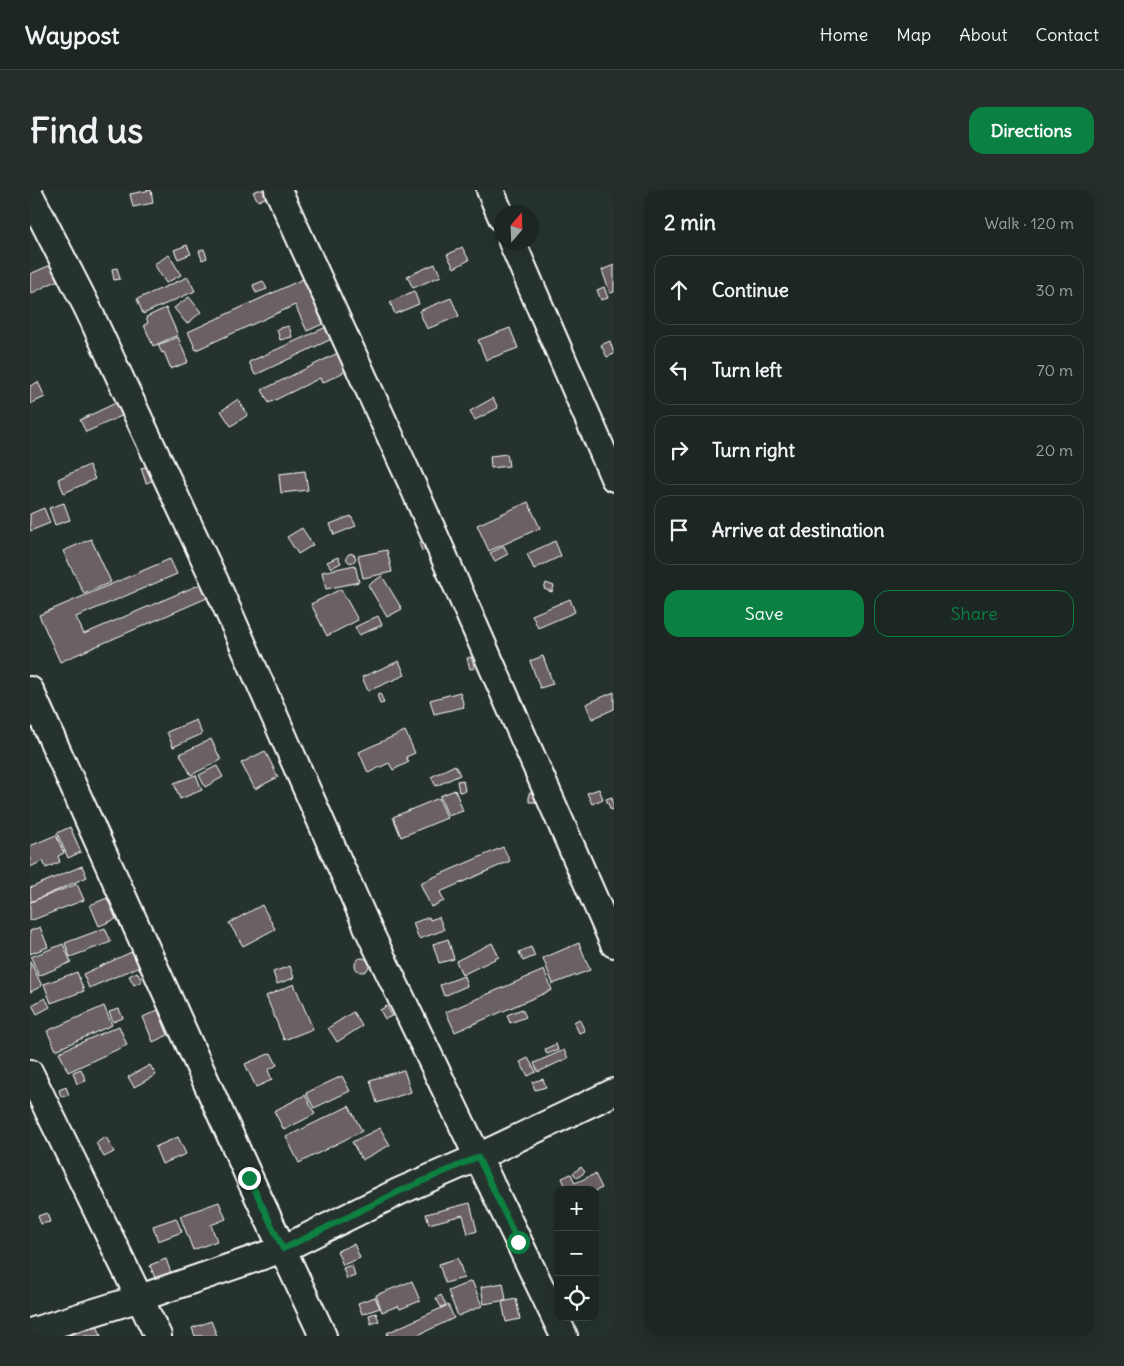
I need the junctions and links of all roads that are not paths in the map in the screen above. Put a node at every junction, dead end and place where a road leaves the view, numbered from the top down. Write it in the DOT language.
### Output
graph roads {
  1 [pos="278,190"];
  2 [pos="490,190"];
  3 [pos="30,196"];
  4 [pos="496,205"];
  5 [pos="515,250"];
  6 [pos="614,478"];
  7 [pos="30,690"];
  8 [pos="614,944"];
  9 [pos="30,1073"];
  10 [pos="614,1092"];
  11 [pos="478,1157"];
  12 [pos="283,1249"];
  13 [pos="140,1298"];
  14 [pos="30,1332"];
  15 [pos="158,1336"];
  16 [pos="323,1336"];
  17 [pos="564,1336"];
  1 -- 8 [label="street"];
  2 -- 4 [label="street"];
  3 -- 11 [label="street"];
  5 -- 6 [label="street"];
  7 -- 12 [label="street"];
  9 -- 13 [label="street"];
  10 -- 11 [label="street"];
  11 -- 12 [label="street"];
  11 -- 17 [label="street"];
  12 -- 13 [label="street"];
  12 -- 16 [label="street"];
  13 -- 14 [label="street"];
  13 -- 15 [label="street"];
}
